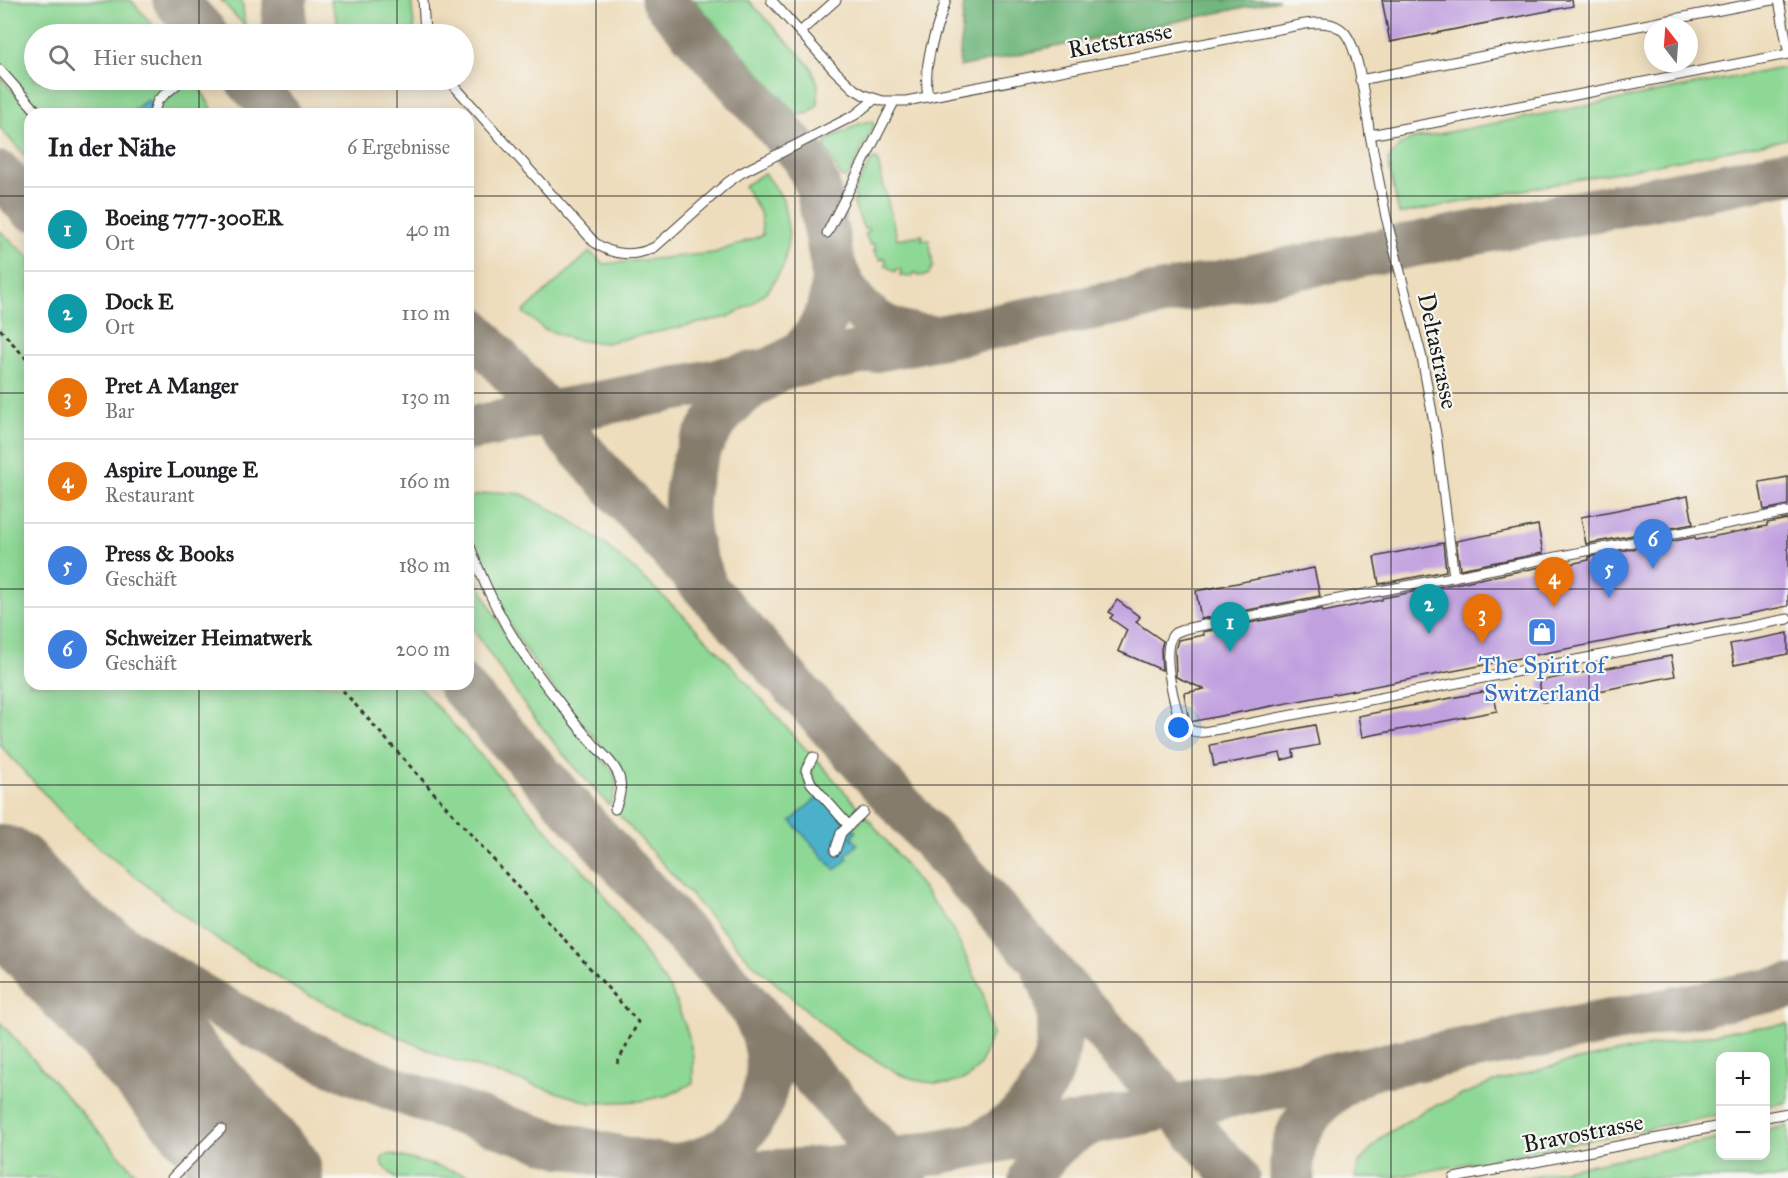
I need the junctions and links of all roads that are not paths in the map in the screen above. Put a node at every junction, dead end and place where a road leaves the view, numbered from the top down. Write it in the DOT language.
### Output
graph roads {
  1 [pos="423,0"];
  2 [pos="771,0"];
  3 [pos="836,0"];
  4 [pos="946,0"];
  5 [pos="1772,0"];
  6 [pos="1779,0"];
  7 [pos="424,24"];
  8 [pos="800,32"];
  9 [pos="1788,52"];
  10 [pos="0,70"];
  11 [pos="1360,80"];
  12 [pos="170,90"];
  13 [pos="457,90"];
  14 [pos="928,97"];
  15 [pos="875,99"];
  16 [pos="894,102"];
  17 [pos="34,108"];
  18 [pos="155,108"];
  19 [pos="473,108"];
  20 [pos="474,109"];
  21 [pos="1370,135"];
  22 [pos="827,233"];
  23 [pos="1788,512"];
  24 [pos="474,556"];
  25 [pos="1454,578"];
  26 [pos="1788,619"];
  27 [pos="813,757"];
  28 [pos="615,809"];
  29 [pos="863,812"];
  30 [pos="849,826"];
  31 [pos="835,851"];
  32 [pos="1788,1113"];
  33 [pos="1770,1116"];
  34 [pos="1716,1127"];
  35 [pos="221,1129"];
  36 [pos="172,1178"];
  37 [pos="1454,1178"];
  1 -- 7 [label="lane"];
  2 -- 8 [label="lane, Rietstrasse"];
  3 -- 8 [label="lane"];
  4 -- 14 [label="lane"];
  5 -- 11 [label="lane"];
  6 -- 9 [label="lane"];
  8 -- 15 [label="lane, Rietstrasse"];
  9 -- 21 [label="lane"];
  10 -- 17 [label="lane"];
  11 -- 14 [label="lane, Rietstrasse"];
  11 -- 21 [label="lane, Rietstrasse"];
  12 -- 18 [label="lane"];
  13 -- 19 [label="lane"];
  14 -- 16 [label="lane, Rietstrasse"];
  15 -- 16 [label="lane, Rietstrasse"];
  15 -- 20 [label="lane"];
  16 -- 22 [label="lane"];
  21 -- 25 [label="lane, Deltastrasse"];
  23 -- 25 [label="lane"];
  24 -- 28 [label="lane"];
  25 -- 26 [label="lane"];
  27 -- 30 [label="lane"];
  29 -- 30 [label="lane"];
  30 -- 31 [label="lane"];
  32 -- 33 [label="lane"];
  34 -- 37 [label="lane, Bravostrasse"];
  35 -- 36 [label="lane"];
}
